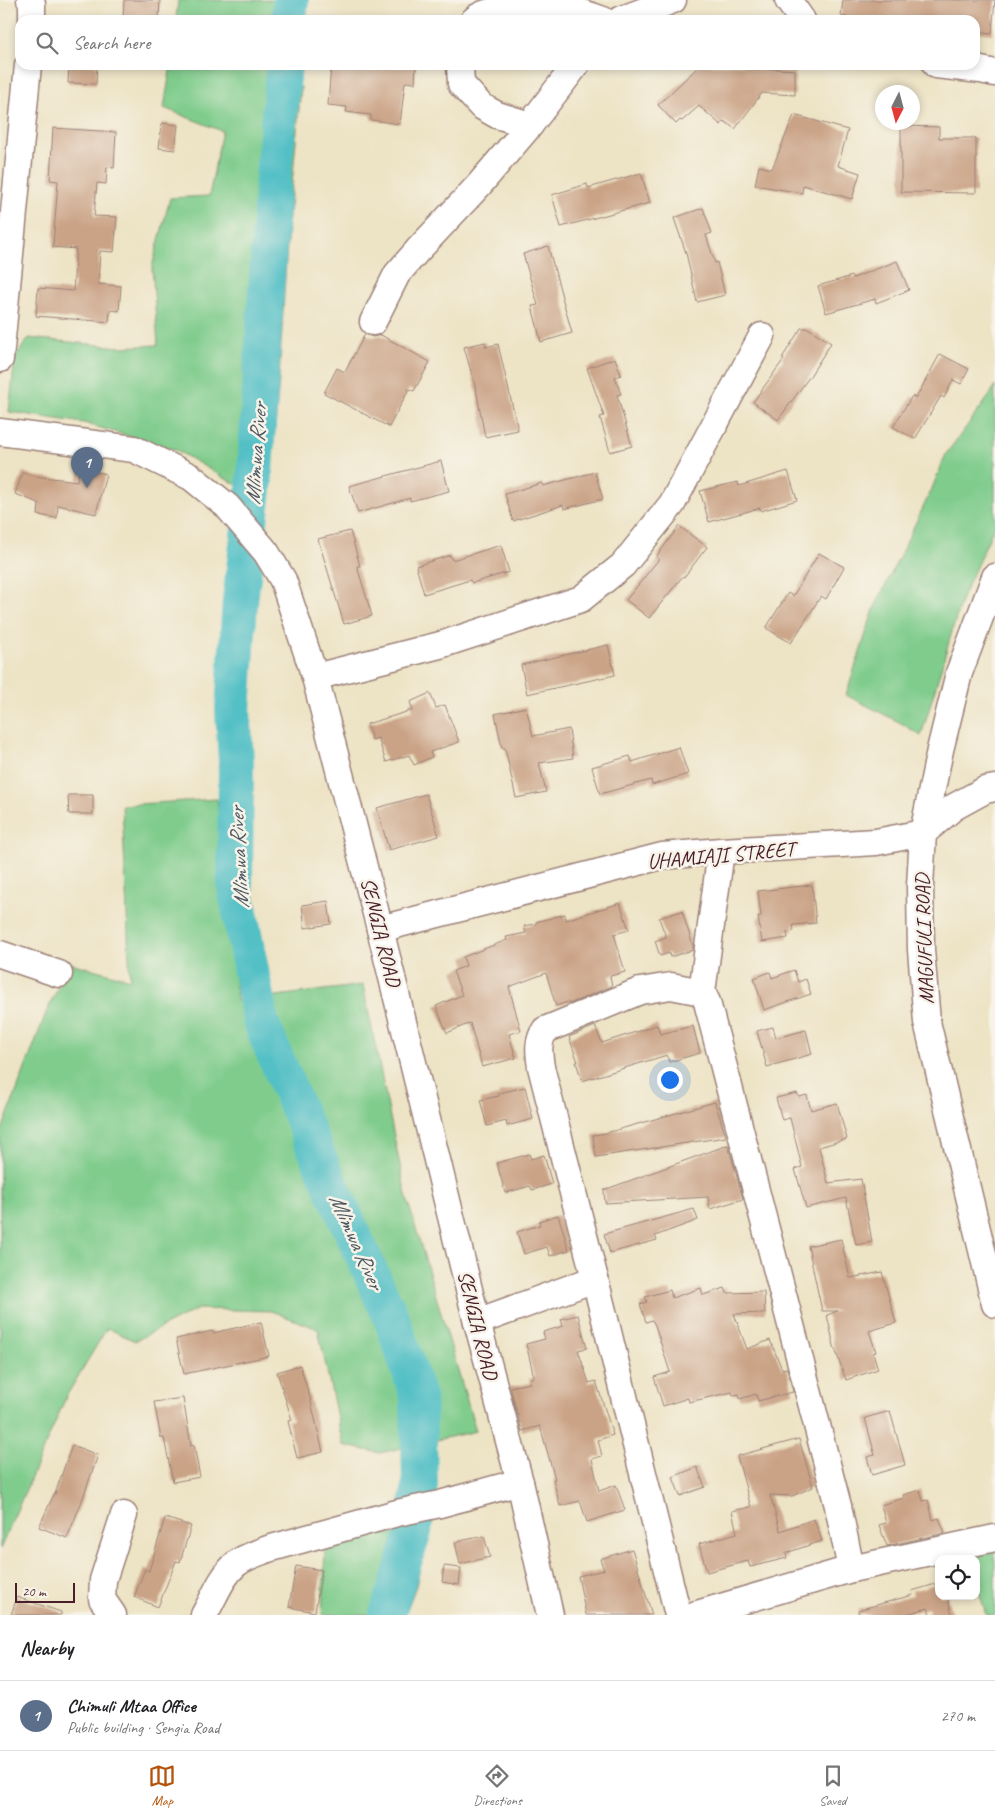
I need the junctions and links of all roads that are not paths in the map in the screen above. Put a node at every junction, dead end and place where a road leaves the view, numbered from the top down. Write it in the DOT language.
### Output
graph roads {
  1 [pos="30,0"];
  2 [pos="673,0"];
  3 [pos="788,0"];
  4 [pos="32,15"];
  5 [pos="479,15"];
  6 [pos="590,15"];
  7 [pos="633,15"];
  8 [pos="798,15"];
  9 [pos="27,70"];
  10 [pos="460,70"];
  11 [pos="572,70"];
  12 [pos="980,70"];
  13 [pos="995,73"];
  14 [pos="11,124"];
  15 [pos="530,125"];
  16 [pos="373,322"];
  17 [pos="762,336"];
  18 [pos="0,359"];
  19 [pos="0,432"];
  20 [pos="995,577"];
  21 [pos="315,677"];
  22 [pos="995,788"];
  23 [pos="923,833"];
  24 [pos="721,851"];
  25 [pos="380,928"];
  26 [pos="0,954"];
  27 [pos="60,974"];
  28 [pos="702,992"];
  29 [pos="595,1279"];
  30 [pos="995,1304"];
  31 [pos="477,1322"];
  32 [pos="520,1482"];
  33 [pos="124,1515"];
  34 [pos="995,1538"];
  35 [pos="851,1569"];
  36 [pos="113,1615"];
  37 [pos="204,1615"];
  38 [pos="550,1615"];
  39 [pos="678,1615"];
  40 [pos="694,1615"];
  1 -- 4 [label="street"];
  2 -- 7 [label="street"];
  3 -- 8 [label="street"];
  5 -- 6 [label="street"];
  9 -- 14 [label="street"];
  10 -- 15 [label="street"];
  11 -- 15 [label="street"];
  12 -- 13 [label="street"];
  14 -- 18 [label="street"];
  15 -- 16 [label="street"];
  17 -- 21 [label="street"];
  19 -- 21 [label="street, SENGIA ROAD"];
  20 -- 23 [label="street, MAGUFULI ROAD"];
  21 -- 25 [label="street, SENGIA ROAD"];
  22 -- 23 [label="street, UHAMIAJI STREET"];
  23 -- 24 [label="street, UHAMIAJI STREET"];
  23 -- 30 [label="street, MAGUFULI ROAD"];
  24 -- 25 [label="street, UHAMIAJI STREET"];
  24 -- 28 [label="street"];
  25 -- 31 [label="street, SENGIA ROAD"];
  26 -- 27 [label="street"];
  28 -- 29 [label="street"];
  28 -- 35 [label="street"];
  29 -- 31 [label="street"];
  29 -- 39 [label="street"];
  31 -- 32 [label="street, SENGIA ROAD"];
  32 -- 37 [label="street"];
  32 -- 38 [label="street, SENGIA ROAD"];
  33 -- 36 [label="street"];
  34 -- 35 [label="street"];
  35 -- 40 [label="street"];
}
